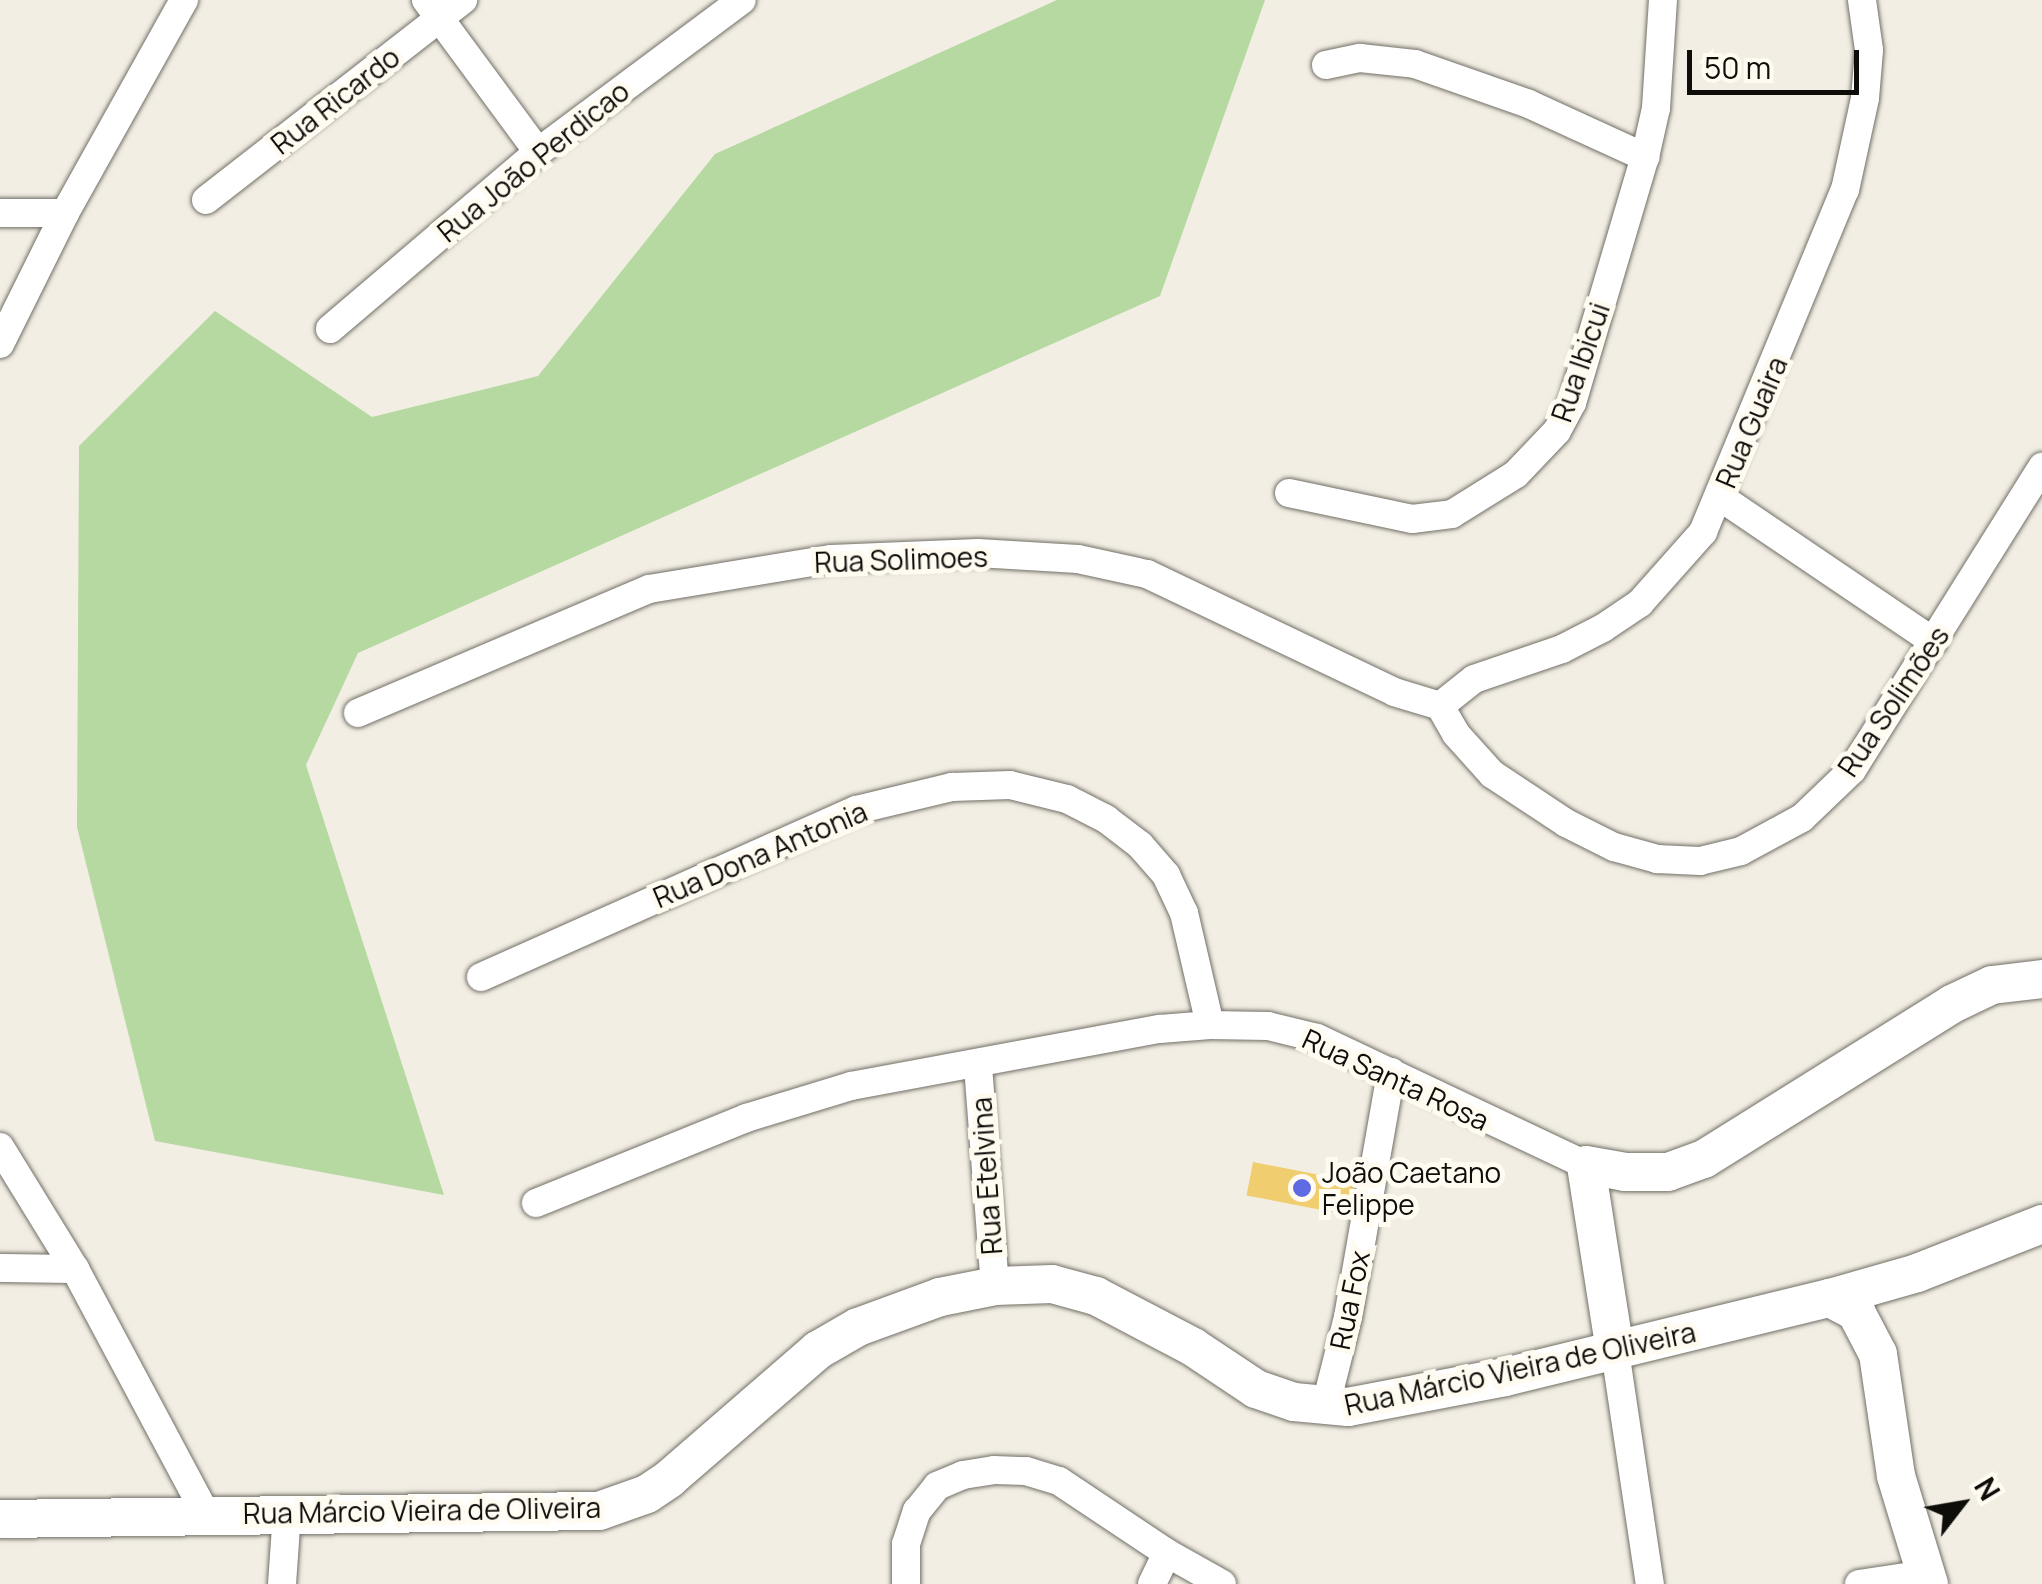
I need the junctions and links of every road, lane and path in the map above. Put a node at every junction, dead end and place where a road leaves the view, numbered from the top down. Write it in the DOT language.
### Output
graph roads {
  1 [pos="184,0"];
  2 [pos="463,0"];
  3 [pos="742,0"];
  4 [pos="1663,0"];
  5 [pos="1862,0"];
  6 [pos="433,9"];
  7 [pos="1326,66"];
  8 [pos="538,152"];
  9 [pos="1645,157"];
  10 [pos="206,200"];
  11 [pos="0,213"];
  12 [pos="65,213"];
  13 [pos="330,328"];
  14 [pos="0,344"];
  15 [pos="2042,467"];
  16 [pos="1289,493"];
  17 [pos="1720,497"];
  18 [pos="1934,642"];
  19 [pos="1440,706"];
  20 [pos="358,714"];
  21 [pos="481,978"];
  22 [pos="2042,979"];
  23 [pos="1210,1025"];
  24 [pos="978,1066"];
  25 [pos="1391,1072"];
  26 [pos="0,1146"];
  27 [pos="1586,1165"];
  28 [pos="536,1203"];
  29 [pos="2042,1224"];
  30 [pos="0,1268"];
  31 [pos="74,1269"];
  32 [pos="1917,1273"];
  33 [pos="995,1286"];
  34 [pos="1830,1298"];
  35 [pos="1615,1351"];
  36 [pos="1878,1354"];
  37 [pos="1325,1408"];
  38 [pos="287,1513"];
  39 [pos="206,1514"];
  40 [pos="0,1518"];
  41 [pos="1167,1553"];
  42 [pos="1927,1579"];
  43 [pos="282,1584"];
  44 [pos="906,1584"];
  45 [pos="1152,1584"];
  46 [pos="1222,1584"];
  47 [pos="1650,1584"];
  48 [pos="1859,1584"];
  1 -- 12 [label="street"];
  2 -- 6 [label="street, Rua Ricardo"];
  3 -- 8 [label="street, Rua João Perdicao"];
  4 -- 9 [label="street, Rua Ibicui"];
  5 -- 17 [label="street, Rua Guaira"];
  6 -- 8 [label="street"];
  6 -- 10 [label="street, Rua Ricardo"];
  7 -- 9 [label="street"];
  8 -- 13 [label="street, Rua João Perdicao"];
  9 -- 16 [label="street, Rua Ibicui"];
  11 -- 12 [label="street"];
  12 -- 14 [label="street"];
  15 -- 18 [label="street, Rua Solimões"];
  17 -- 18 [label="street"];
  17 -- 19 [label="street, Rua Guaira"];
  18 -- 19 [label="street, Rua Solimões"];
  19 -- 20 [label="street, Rua Solimoes"];
  21 -- 23 [label="street, Rua Dona Antonia"];
  22 -- 27 [label="main road, Rua Santa Rosa"];
  23 -- 24 [label="street, Rua Santa Rosa"];
  23 -- 25 [label="street, Rua Santa Rosa"];
  24 -- 28 [label="street, Rua Santa Rosa"];
  24 -- 33 [label="street, Rua Etelvina"];
  25 -- 27 [label="street, Rua Santa Rosa"];
  25 -- 37 [label="street, Rua Fox"];
  26 -- 31 [label="street"];
  27 -- 35 [label="main road"];
  29 -- 32 [label="main road, Rua Márcio Vieira de Oliveira"];
  30 -- 31 [label="street"];
  31 -- 39 [label="street"];
  32 -- 34 [label="main road, Rua Márcio Vieira de Oliveira"];
  32 -- 36 [label="main road"];
  33 -- 37 [label="main road, Rua Márcio Vieira de Oliveira"];
  33 -- 38 [label="main road, Rua Márcio Vieira de Oliveira"];
  34 -- 35 [label="main road, Rua Márcio Vieira de Oliveira"];
  34 -- 36 [label="main road"];
  35 -- 37 [label="main road, Rua Márcio Vieira de Oliveira"];
  35 -- 47 [label="street"];
  36 -- 42 [label="main road"];
  38 -- 39 [label="main road, Rua Márcio Vieira de Oliveira"];
  38 -- 43 [label="street"];
  39 -- 40 [label="main road, Rua Márcio Vieira de Oliveira"];
  41 -- 44 [label="street"];
  41 -- 45 [label="street"];
  41 -- 46 [label="street"];
  42 -- 48 [label="street"];
}
